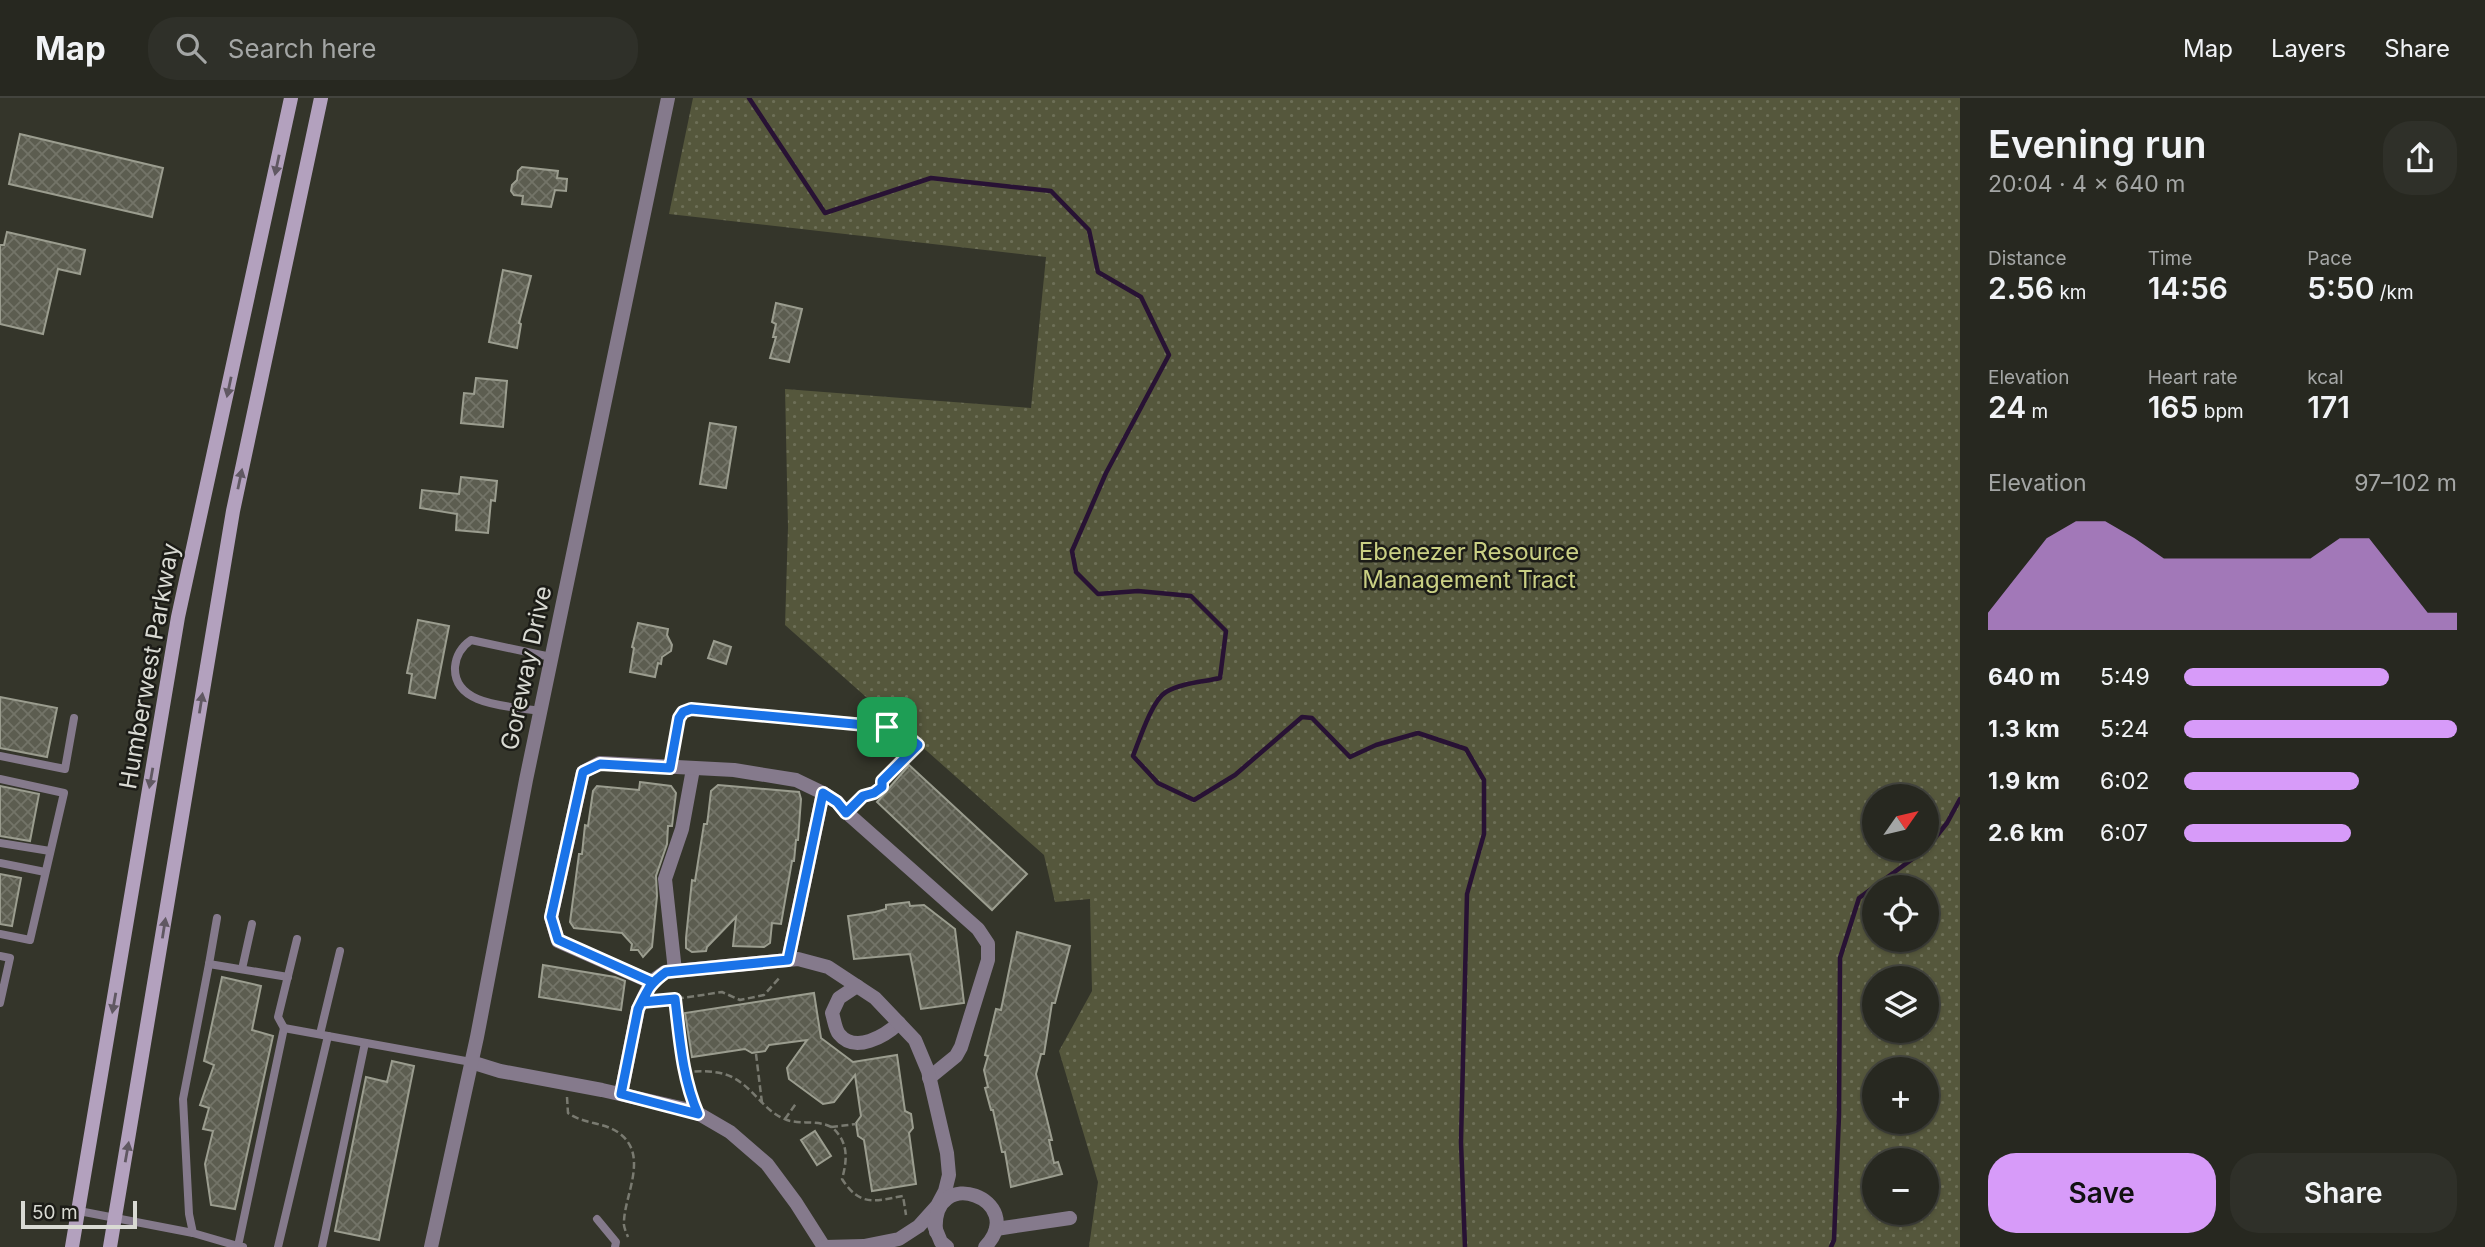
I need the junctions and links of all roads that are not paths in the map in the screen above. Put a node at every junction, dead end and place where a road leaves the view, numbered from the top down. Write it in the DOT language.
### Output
graph roads {
  1 [pos="291,98"];
  2 [pos="321,98"];
  3 [pos="668,98"];
  4 [pos="551,657"];
  5 [pos="540,711"];
  6 [pos="74,718"];
  7 [pos="0,756"];
  8 [pos="693,769"];
  9 [pos="0,779"];
  10 [pos="823,793"];
  11 [pos="0,843"];
  12 [pos="50,851"];
  13 [pos="0,863"];
  14 [pos="45,872"];
  15 [pos="217,918"];
  16 [pos="252,924"];
  17 [pos="0,934"];
  18 [pos="297,939"];
  19 [pos="340,951"];
  20 [pos="0,956"];
  21 [pos="208,964"];
  22 [pos="785,967"];
  23 [pos="243,969"];
  24 [pos="675,971"];
  25 [pos="288,977"];
  26 [pos="652,982"];
  27 [pos="857,986"];
  28 [pos="0,1003"];
  29 [pos="899,1023"];
  30 [pos="284,1028"];
  31 [pos="324,1035"];
  32 [pos="365,1043"];
  33 [pos="471,1062"];
  34 [pos="929,1078"];
  35 [pos="621,1094"];
  36 [pos="949,1196"];
  37 [pos="79,1211"];
  38 [pos="930,1213"];
  39 [pos="1070,1218"];
  40 [pos="597,1219"];
  41 [pos="116,1220"];
  42 [pos="996,1229"];
  43 [pos="936,1232"];
  44 [pos="192,1233"];
  45 [pos="240,1246"];
  46 [pos="72,1247"];
  47 [pos="110,1247"];
  48 [pos="278,1247"];
  49 [pos="322,1247"];
  50 [pos="431,1247"];
  51 [pos="615,1247"];
  52 [pos="825,1247"];
  53 [pos="947,1247"];
  54 [pos="985,1247"];
  1 -- 37 [label="main road, Humberwest Parkway, one-way"];
  41 -- 2 [label="main road, one-way"];
  3 -- 4 [label="street, Goreway Drive"];
  4 -- 5 [label="street, Goreway Drive"];
  4 -- 5 [label="lane"];
  5 -- 33 [label="street, Goreway Drive"];
  6 -- 7 [label="lane"];
  8 -- 10 [label="street"];
  8 -- 24 [label="street"];
  8 -- 26 [label="street"];
  9 -- 12 [label="lane"];
  10 -- 22 [label="street"];
  10 -- 34 [label="street"];
  11 -- 12 [label="lane"];
  12 -- 14 [label="lane"];
  13 -- 14 [label="lane"];
  14 -- 17 [label="lane"];
  15 -- 21 [label="lane"];
  16 -- 23 [label="lane"];
  18 -- 25 [label="lane"];
  19 -- 31 [label="lane"];
  20 -- 28 [label="lane"];
  21 -- 23 [label="lane"];
  21 -- 44 [label="lane"];
  22 -- 24 [label="street"];
  22 -- 27 [label="street"];
  23 -- 25 [label="lane"];
  24 -- 26 [label="street"];
  25 -- 30 [label="lane"];
  26 -- 35 [label="street"];
  27 -- 29 [label="street"];
  27 -- 29 [label="street"];
  29 -- 34 [label="street"];
  30 -- 31 [label="lane"];
  30 -- 45 [label="lane"];
  31 -- 32 [label="lane"];
  31 -- 48 [label="lane"];
  32 -- 33 [label="lane"];
  32 -- 49 [label="lane"];
  33 -- 35 [label="street"];
  33 -- 50 [label="street, Goreway Drive"];
  34 -- 36 [label="street"];
  35 -- 52 [label="street"];
  36 -- 38 [label="street"];
  36 -- 42 [label="street"];
  36 -- 43 [label="street"];
  37 -- 41 [label="lane"];
  37 -- 46 [label="main road, Humberwest Parkway"];
  38 -- 43 [label="street"];
  38 -- 52 [label="street"];
  39 -- 42 [label="street"];
  40 -- 51 [label="lane"];
  41 -- 44 [label="lane"];
  41 -- 47 [label="main road"];
  42 -- 54 [label="street"];
  43 -- 53 [label="street"];
  44 -- 45 [label="lane"];
}
